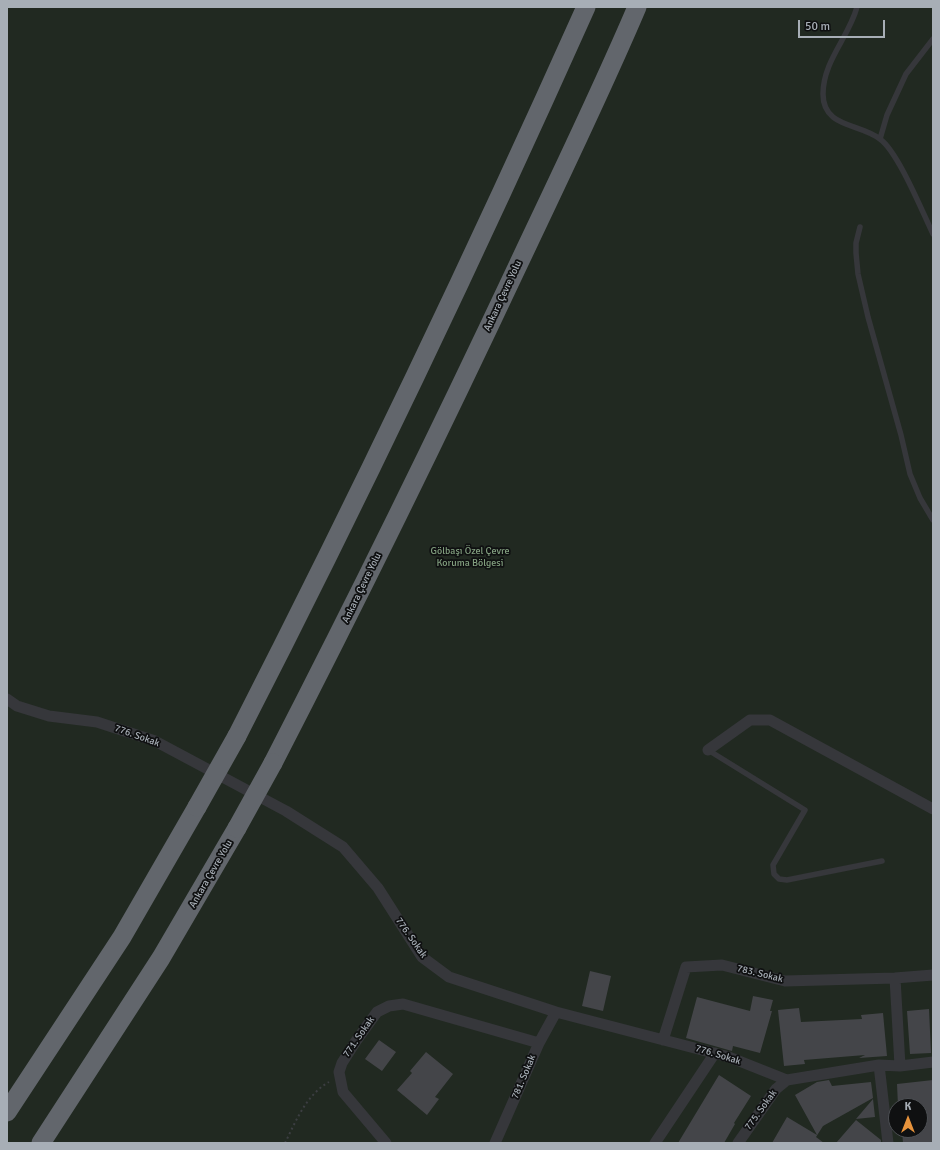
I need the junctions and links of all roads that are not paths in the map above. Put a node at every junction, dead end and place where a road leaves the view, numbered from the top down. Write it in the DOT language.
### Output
graph roads {
  1 [pos="586,7"];
  2 [pos="637,7"];
  3 [pos="857,7"];
  4 [pos="933,39"];
  5 [pos="880,139"];
  6 [pos="860,227"];
  7 [pos="933,234"];
  8 [pos="933,520"];
  9 [pos="7,699"];
  10 [pos="708,750"];
  11 [pos="933,809"];
  12 [pos="882,861"];
  13 [pos="933,975"];
  14 [pos="895,978"];
  15 [pos="556,1012"];
  16 [pos="663,1040"];
  17 [pos="539,1043"];
  18 [pos="715,1053"];
  19 [pos="933,1062"];
  20 [pos="879,1065"];
  21 [pos="900,1066"];
  22 [pos="788,1080"];
  23 [pos="7,1112"];
  24 [pos="41,1143"];
  25 [pos="386,1143"];
  26 [pos="495,1143"];
  27 [pos="655,1143"];
  28 [pos="738,1143"];
  29 [pos="888,1143"];
  1 -- 23 [label="highway, bridge"];
  2 -- 24 [label="highway, Ankara Çevre Yolu, bridge"];
  3 -- 5 [label="lane"];
  4 -- 5 [label="lane"];
  5 -- 7 [label="lane"];
  6 -- 8 [label="lane"];
  9 -- 15 [label="street, 776. Sokak"];
  10 -- 11 [label="street"];
  10 -- 12 [label="lane"];
  13 -- 14 [label="street, 783. Sokak"];
  14 -- 16 [label="street, 783. Sokak"];
  14 -- 21 [label="street"];
  15 -- 16 [label="street, 776. Sokak"];
  15 -- 17 [label="street, 781. Sokak"];
  16 -- 18 [label="street, 776. Sokak"];
  17 -- 25 [label="street, 771. Sokak"];
  17 -- 26 [label="street, 781. Sokak"];
  18 -- 22 [label="street, 776. Sokak"];
  18 -- 27 [label="street"];
  19 -- 21 [label="street"];
  20 -- 21 [label="street"];
  20 -- 22 [label="street"];
  20 -- 29 [label="street"];
  22 -- 28 [label="street, 775. Sokak"];
}
